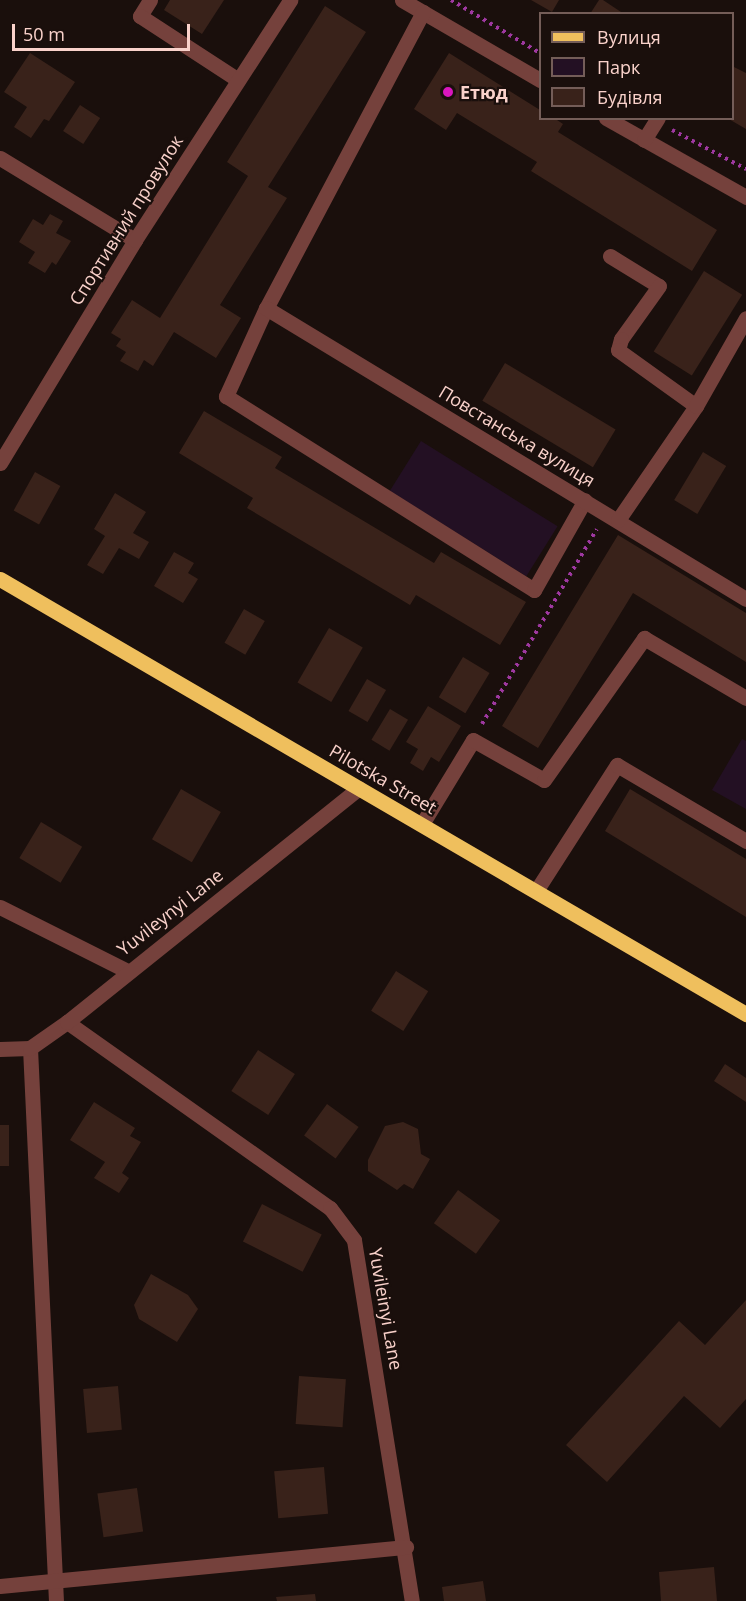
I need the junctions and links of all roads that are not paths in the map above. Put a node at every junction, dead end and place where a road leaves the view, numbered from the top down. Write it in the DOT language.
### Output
graph roads {
  1 [pos="150,0"];
  2 [pos="290,0"];
  3 [pos="402,0"];
  4 [pos="423,12"];
  5 [pos="539,79"];
  6 [pos="238,80"];
  7 [pos="609,120"];
  8 [pos="657,120"];
  9 [pos="644,140"];
  10 [pos="0,158"];
  11 [pos="746,197"];
  12 [pos="135,240"];
  13 [pos="610,256"];
  14 [pos="266,308"];
  15 [pos="746,318"];
  16 [pos="696,406"];
  17 [pos="0,463"];
  18 [pos="585,500"];
  19 [pos="612,516"];
  20 [pos="0,579"];
  21 [pos="746,599"];
  22 [pos="746,698"];
  23 [pos="359,788"];
  24 [pos="422,824"];
  25 [pos="746,841"];
  26 [pos="536,891"];
  27 [pos="0,907"];
  28 [pos="127,971"];
  29 [pos="746,1014"];
  30 [pos="67,1022"];
  31 [pos="30,1048"];
  32 [pos="0,1049"];
  33 [pos="406,1547"];
  34 [pos="55,1581"];
  35 [pos="0,1586"];
  36 [pos="56,1601"];
  37 [pos="412,1601"];
  1 -- 6 [label="street"];
  2 -- 6 [label="street, Спортивний провулок"];
  3 -- 4 [label="street"];
  4 -- 5 [label="street"];
  4 -- 14 [label="street"];
  6 -- 12 [label="street, Спортивний провулок"];
  7 -- 9 [label="street"];
  8 -- 9 [label="street"];
  9 -- 11 [label="street"];
  10 -- 12 [label="street"];
  12 -- 17 [label="street, Спортивний провулок"];
  13 -- 16 [label="street"];
  14 -- 18 [label="street, Повстанська вулиця"];
  14 -- 18 [label="street"];
  15 -- 16 [label="street"];
  16 -- 19 [label="street"];
  18 -- 19 [label="street, Повстанська вулиця"];
  19 -- 21 [label="street, Повстанська вулиця"];
  20 -- 23 [label="main road, Pilotska Street"];
  22 -- 24 [label="street"];
  23 -- 24 [label="main road, Pilotska Street"];
  23 -- 28 [label="street, Yuvileynyi Lane"];
  24 -- 26 [label="main road, Pilotska Street"];
  25 -- 26 [label="street"];
  26 -- 29 [label="main road, Pilotska Street"];
  27 -- 28 [label="street"];
  28 -- 30 [label="street, Yuvileynyi Lane"];
  30 -- 31 [label="street, Yuvileynyi Lane"];
  30 -- 33 [label="street, Yuvileinyi Lane"];
  31 -- 32 [label="street"];
  31 -- 34 [label="street"];
  33 -- 34 [label="street"];
  33 -- 37 [label="street, Yuvileinyi Lane"];
  34 -- 35 [label="street"];
  34 -- 36 [label="street"];
}
